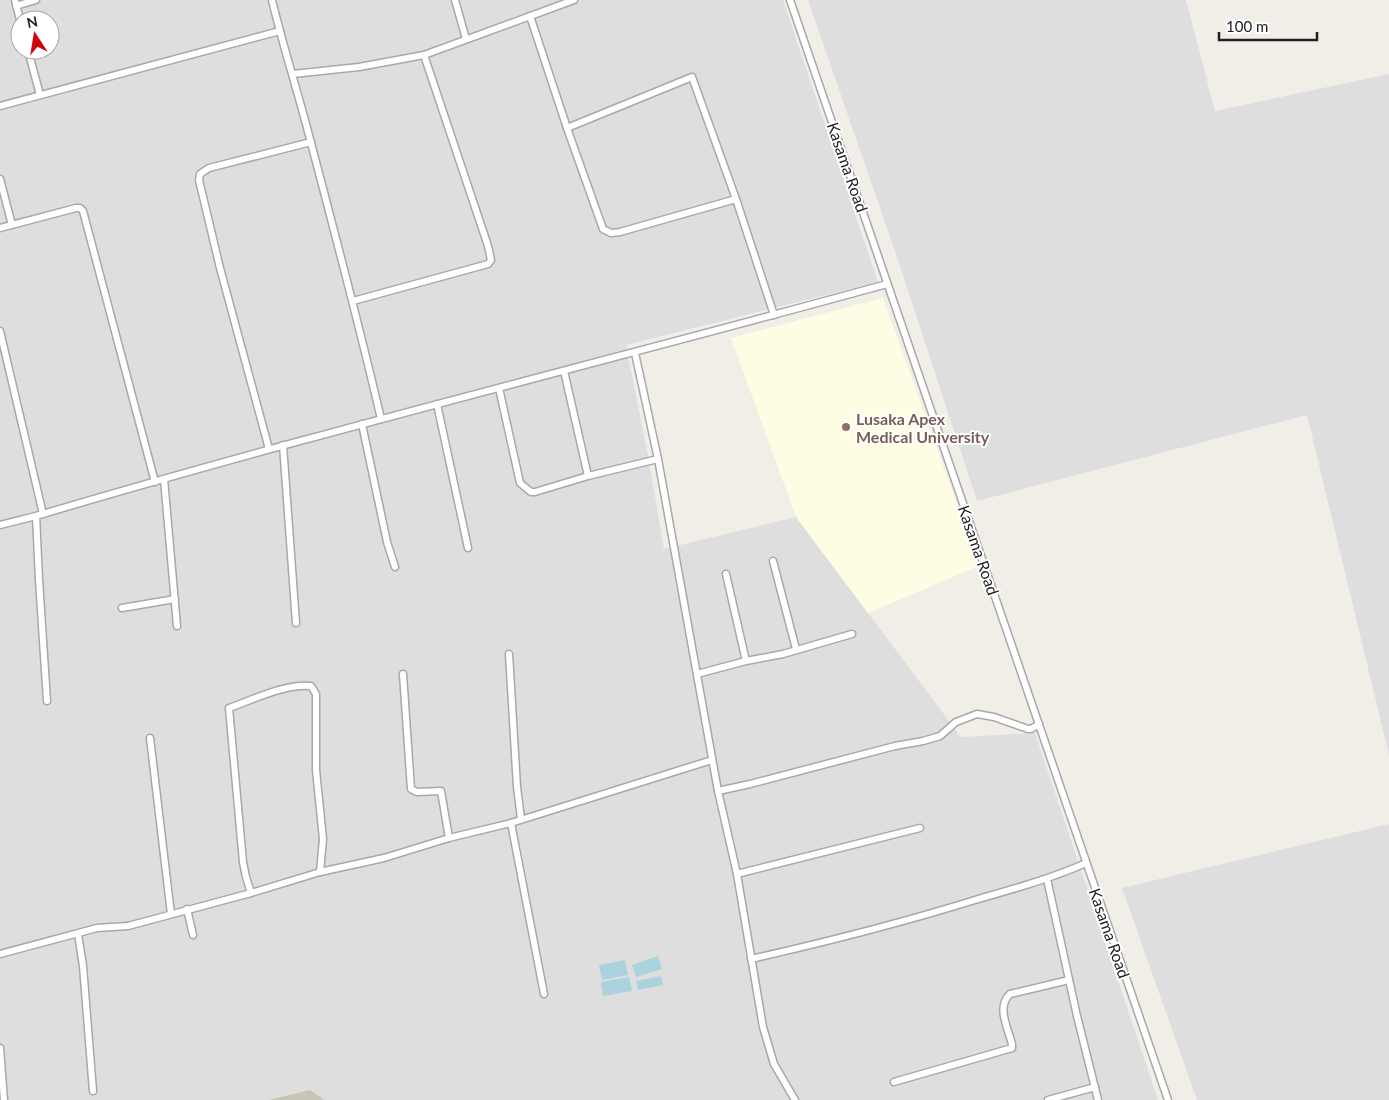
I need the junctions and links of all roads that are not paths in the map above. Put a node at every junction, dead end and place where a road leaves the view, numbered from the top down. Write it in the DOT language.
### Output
graph roads {
  1 [pos="36,0"];
  2 [pos="272,0"];
  3 [pos="455,0"];
  4 [pos="574,0"];
  5 [pos="790,0"];
  6 [pos="16,3"];
  7 [pos="530,16"];
  8 [pos="280,31"];
  9 [pos="466,39"];
  10 [pos="424,56"];
  11 [pos="31,60"];
  12 [pos="293,74"];
  13 [pos="40,95"];
  14 [pos="0,106"];
  15 [pos="567,128"];
  16 [pos="311,142"];
  17 [pos="0,179"];
  18 [pos="736,199"];
  19 [pos="12,225"];
  20 [pos="0,228"];
  21 [pos="888,284"];
  22 [pos="353,301"];
  23 [pos="774,315"];
  24 [pos="0,331"];
  25 [pos="635,353"];
  26 [pos="3,355"];
  27 [pos="564,371"];
  28 [pos="499,388"];
  29 [pos="437,404"];
  30 [pos="381,418"];
  31 [pos="362,424"];
  32 [pos="283,445"];
  33 [pos="269,449"];
  34 [pos="658,459"];
  35 [pos="588,476"];
  36 [pos="164,479"];
  37 [pos="155,482"];
  38 [pos="40,515"];
  39 [pos="0,525"];
  40 [pos="468,548"];
  41 [pos="773,561"];
  42 [pos="395,567"];
  43 [pos="726,574"];
  44 [pos="175,599"];
  45 [pos="122,608"];
  46 [pos="296,623"];
  47 [pos="177,626"];
  48 [pos="852,634"];
  49 [pos="796,649"];
  50 [pos="509,654"];
  51 [pos="746,661"];
  52 [pos="403,674"];
  53 [pos="697,674"];
  54 [pos="47,701"];
  55 [pos="1039,724"];
  56 [pos="150,738"];
  57 [pos="712,760"];
  58 [pos="718,791"];
  59 [pos="521,819"];
  60 [pos="512,823"];
  61 [pos="920,828"];
  62 [pos="449,838"];
  63 [pos="1086,863"];
  64 [pos="320,872"];
  65 [pos="737,874"];
  66 [pos="1046,879"];
  67 [pos="251,893"];
  68 [pos="187,909"];
  69 [pos="171,914"];
  70 [pos="78,934"];
  71 [pos="193,935"];
  72 [pos="0,954"];
  73 [pos="751,959"];
  74 [pos="1069,980"];
  75 [pos="544,994"];
  76 [pos="0,1048"];
  77 [pos="894,1082"];
  78 [pos="1095,1087"];
  79 [pos="93,1091"];
  80 [pos="4,1100"];
  81 [pos="795,1100"];
  82 [pos="1048,1100"];
  83 [pos="1098,1100"];
  84 [pos="1168,1100"];
  1 -- 6 [label="street"];
  2 -- 8 [label="street"];
  3 -- 9 [label="street"];
  4 -- 7 [label="street"];
  5 -- 21 [label="street, Kasama Road"];
  7 -- 9 [label="street"];
  7 -- 15 [label="street"];
  8 -- 12 [label="street"];
  8 -- 13 [label="street"];
  9 -- 10 [label="street"];
  10 -- 12 [label="street"];
  10 -- 22 [label="street"];
  11 -- 13 [label="street"];
  12 -- 16 [label="street"];
  13 -- 14 [label="street"];
  15 -- 18 [label="street"];
  15 -- 18 [label="street"];
  16 -- 22 [label="street"];
  16 -- 33 [label="street"];
  17 -- 19 [label="street"];
  18 -- 23 [label="street"];
  19 -- 20 [label="street"];
  19 -- 37 [label="street"];
  21 -- 23 [label="street"];
  21 -- 55 [label="street, Kasama Road"];
  22 -- 30 [label="street"];
  23 -- 25 [label="street"];
  24 -- 26 [label="street"];
  25 -- 27 [label="street"];
  25 -- 34 [label="street"];
  26 -- 38 [label="street"];
  27 -- 28 [label="street"];
  27 -- 35 [label="street"];
  28 -- 29 [label="street"];
  28 -- 35 [label="street"];
  29 -- 30 [label="street"];
  29 -- 40 [label="street"];
  30 -- 31 [label="street"];
  31 -- 32 [label="street"];
  31 -- 42 [label="street"];
  32 -- 33 [label="street"];
  32 -- 46 [label="street"];
  33 -- 36 [label="street"];
  34 -- 35 [label="street"];
  34 -- 53 [label="street"];
  36 -- 37 [label="street"];
  36 -- 44 [label="street"];
  37 -- 38 [label="street"];
  38 -- 39 [label="street"];
  38 -- 54 [label="street"];
  41 -- 49 [label="street"];
  43 -- 51 [label="street"];
  44 -- 45 [label="street"];
  44 -- 47 [label="street"];
  48 -- 49 [label="street"];
  49 -- 51 [label="street"];
  50 -- 59 [label="street"];
  51 -- 53 [label="street"];
  52 -- 62 [label="street"];
  53 -- 57 [label="street"];
  55 -- 58 [label="street"];
  55 -- 63 [label="street, Kasama Road"];
  56 -- 69 [label="street"];
  57 -- 58 [label="street"];
  57 -- 59 [label="street"];
  58 -- 65 [label="street"];
  59 -- 60 [label="street"];
  60 -- 62 [label="street"];
  60 -- 75 [label="street"];
  61 -- 65 [label="street"];
  62 -- 64 [label="street"];
  63 -- 66 [label="street"];
  63 -- 84 [label="street, Kasama Road"];
  64 -- 67 [label="street"];
  64 -- 67 [label="street"];
  65 -- 73 [label="street"];
  66 -- 73 [label="street"];
  66 -- 74 [label="street"];
  67 -- 68 [label="street"];
  68 -- 69 [label="street"];
  68 -- 71 [label="street"];
  69 -- 70 [label="street"];
  70 -- 72 [label="street"];
  70 -- 79 [label="street"];
  73 -- 81 [label="street"];
  74 -- 77 [label="street"];
  74 -- 78 [label="street"];
  76 -- 80 [label="street"];
  78 -- 82 [label="street"];
  78 -- 83 [label="street"];
}
